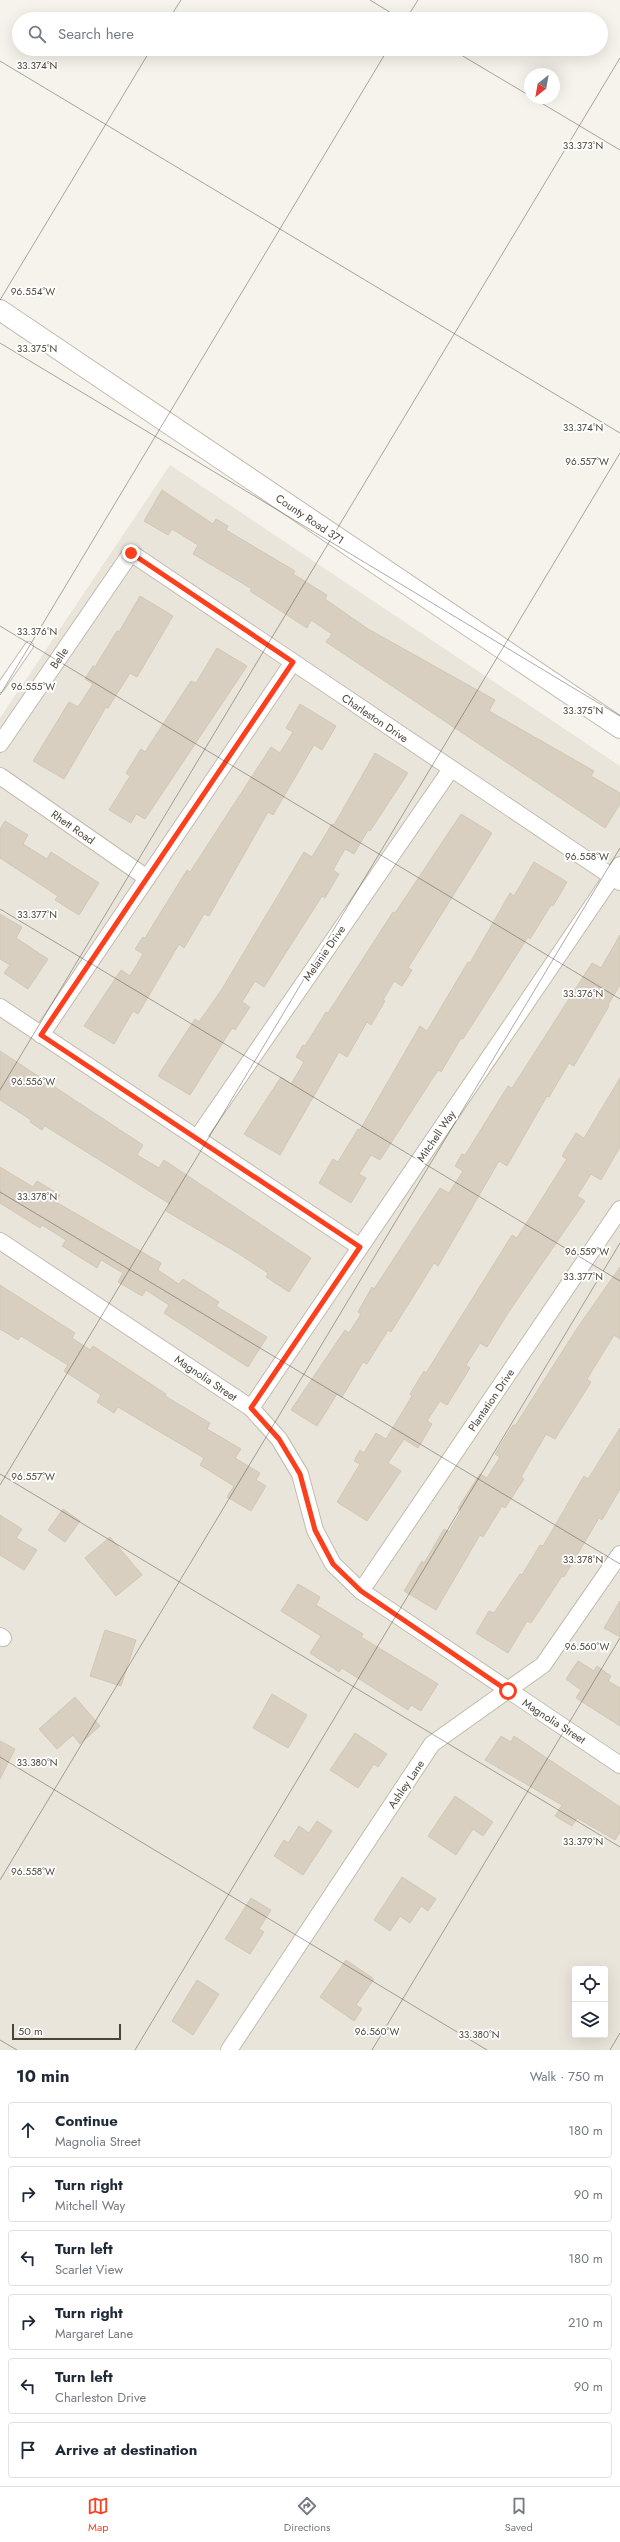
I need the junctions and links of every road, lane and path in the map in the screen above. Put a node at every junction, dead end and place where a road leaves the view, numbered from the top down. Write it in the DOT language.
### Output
graph roads {
  1 [pos="0,310"];
  2 [pos="131,553"];
  3 [pos="29,646"];
  4 [pos="293,662"];
  5 [pos="0,688"];
  6 [pos="620,728"];
  7 [pos="0,744"];
  8 [pos="451,769"];
  9 [pos="0,776"];
  10 [pos="617,875"];
  11 [pos="147,878"];
  12 [pos="0,1007"];
  13 [pos="41,1035"];
  14 [pos="197,1138"];
  15 [pos="620,1209"];
  16 [pos="0,1241"];
  17 [pos="360,1247"];
  18 [pos="251,1408"];
  19 [pos="620,1554"];
  20 [pos="361,1591"];
  21 [pos="508,1691"];
  22 [pos="620,1765"];
  23 [pos="229,2050"];
  1 -- 6 [label="street, County Road 371"];
  2 -- 4 [label="street, Charleston Drive"];
  2 -- 7 [label="street, Belle"];
  3 -- 5 [label="lane"];
  4 -- 8 [label="street, Charleston Drive"];
  4 -- 11 [label="street"];
  8 -- 10 [label="street, Charleston Drive"];
  8 -- 14 [label="street, Melanie Drive"];
  9 -- 11 [label="street, Rhett Road"];
  10 -- 17 [label="street, Mitchell Way"];
  11 -- 13 [label="street"];
  12 -- 13 [label="street"];
  13 -- 14 [label="street"];
  14 -- 17 [label="street"];
  15 -- 20 [label="street, Plantation Drive"];
  16 -- 18 [label="street, Magnolia Street"];
  17 -- 18 [label="street, Mitchell Way"];
  18 -- 20 [label="street, Magnolia Street"];
  19 -- 21 [label="street, Ashley Lane"];
  20 -- 21 [label="street, Magnolia Street"];
  21 -- 22 [label="street, Magnolia Street"];
  21 -- 23 [label="street, Ashley Lane"];
}
